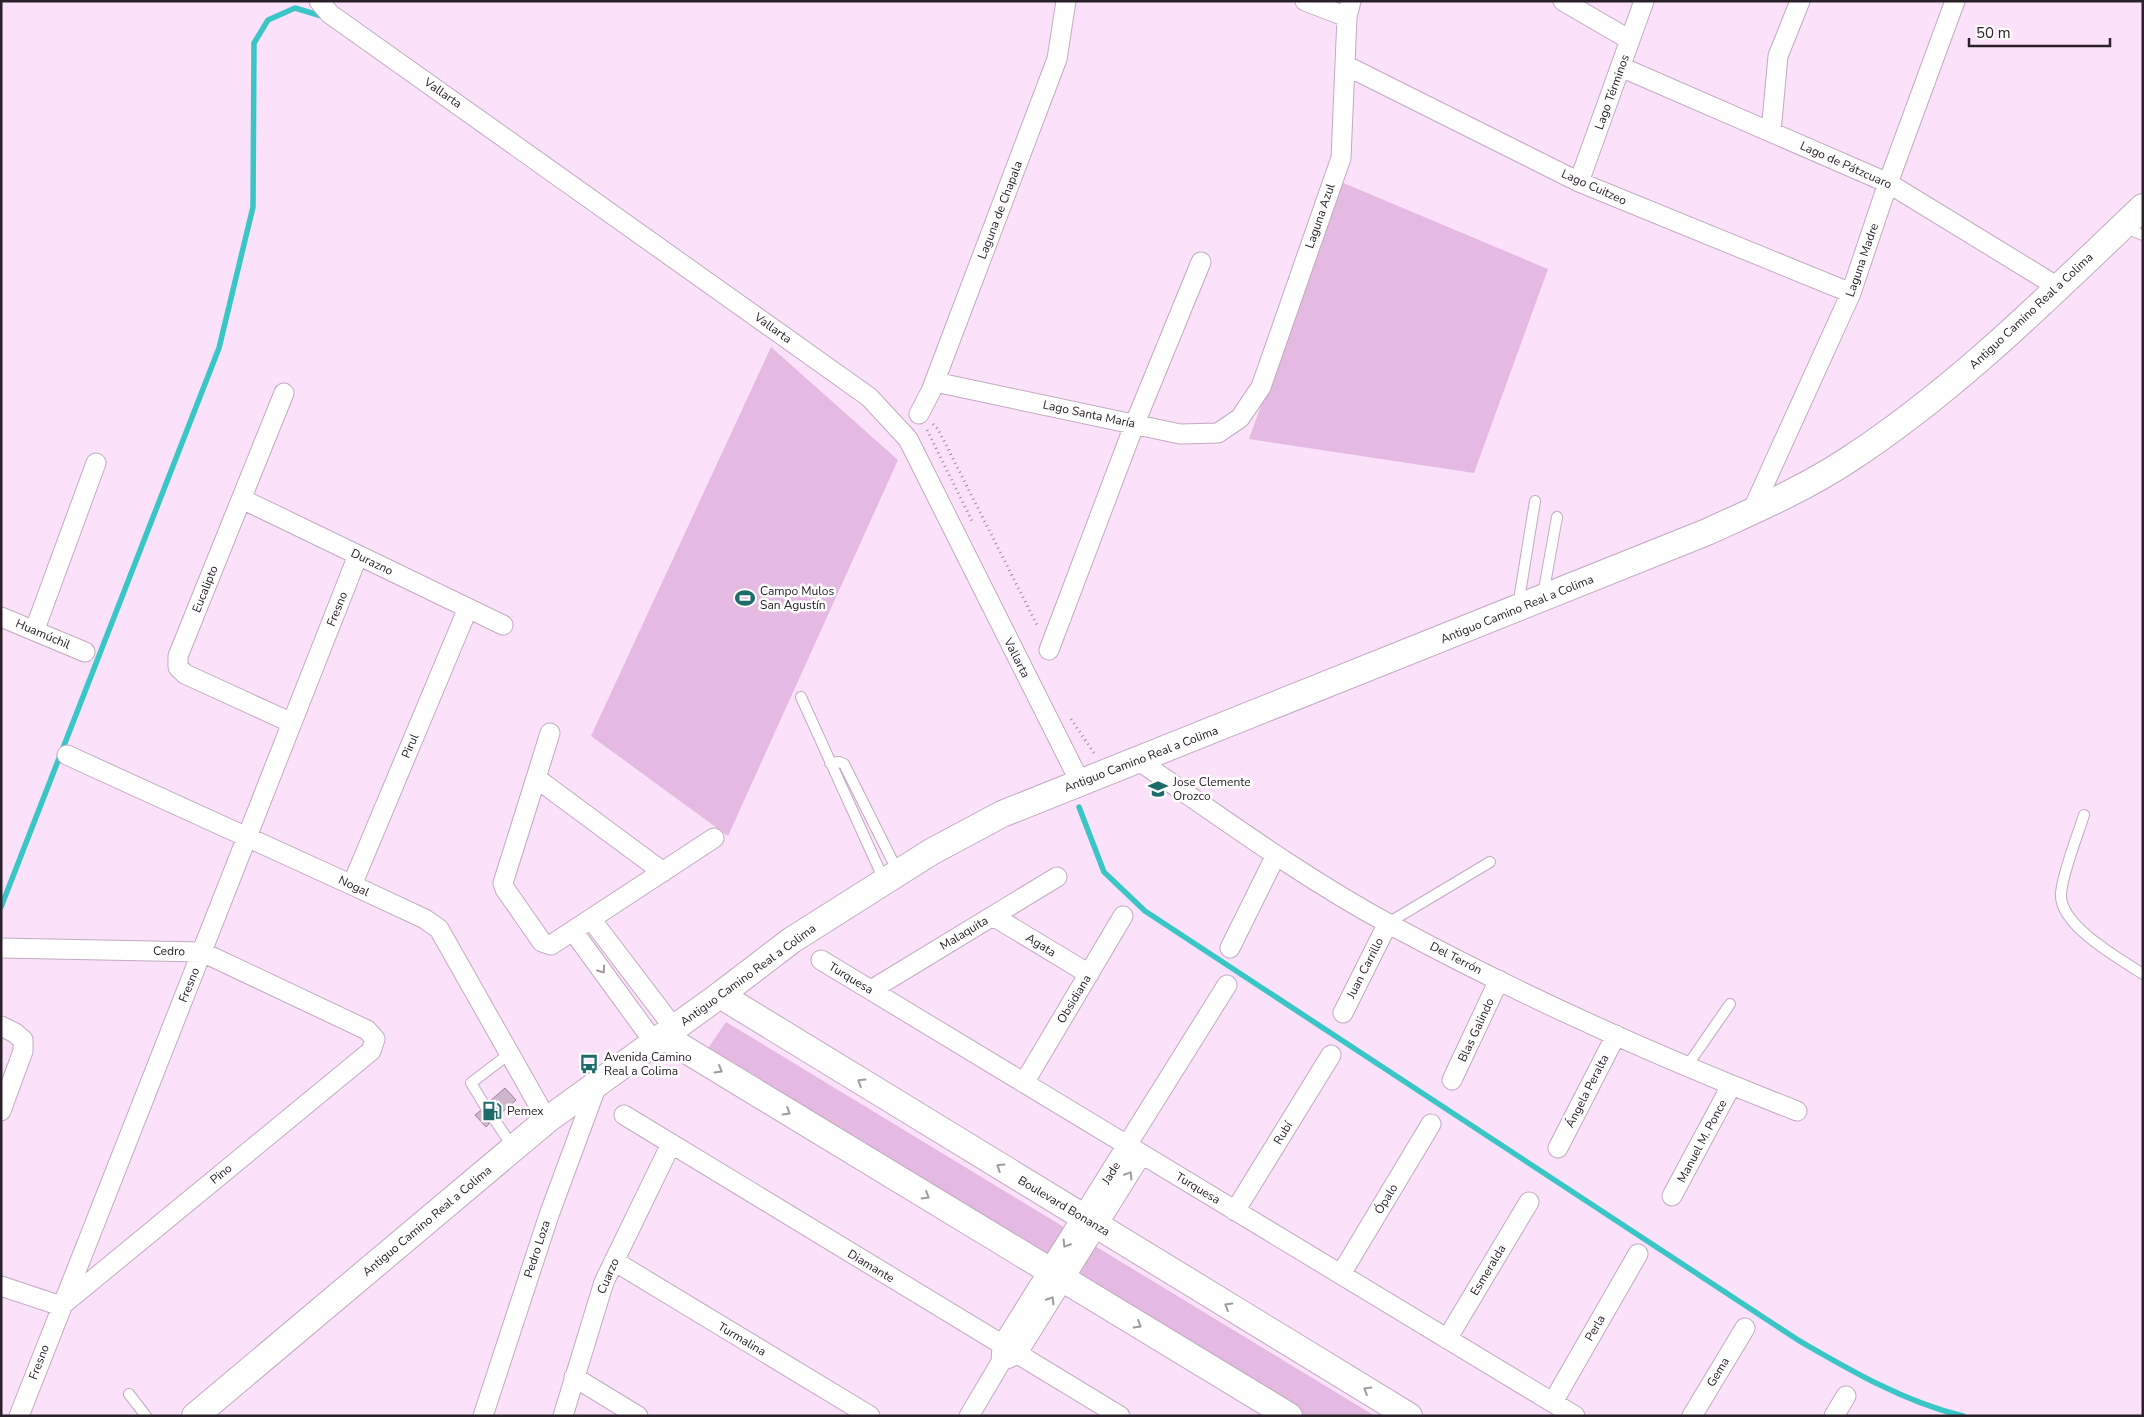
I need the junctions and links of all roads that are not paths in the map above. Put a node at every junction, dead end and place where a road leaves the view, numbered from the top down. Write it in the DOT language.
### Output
graph roads {
  1 [pos="319,1"];
  2 [pos="1066,1"];
  3 [pos="1305,1"];
  4 [pos="1563,1"];
  5 [pos="1644,1"];
  6 [pos="1800,1"];
  7 [pos="1955,1"];
  8 [pos="1349,9"];
  9 [pos="1630,40"];
  10 [pos="1344,65"];
  11 [pos="1621,67"];
  12 [pos="1771,132"];
  13 [pos="1579,182"];
  14 [pos="1888,183"];
  15 [pos="2143,207"];
  16 [pos="2132,231"];
  17 [pos="1201,262"];
  18 [pos="2058,287"];
  19 [pos="1851,293"];
  20 [pos="935,382"];
  21 [pos="284,393"];
  22 [pos="919,414"];
  23 [pos="1240,418"];
  24 [pos="1135,424"];
  25 [pos="96,463"];
  26 [pos="242,498"];
  27 [pos="1535,501"];
  28 [pos="1752,512"];
  29 [pos="1557,517"];
  30 [pos="358,555"];
  31 [pos="1542,599"];
  32 [pos="468,608"];
  33 [pos="1517,609"];
  34 [pos="1,617"];
  35 [pos="503,625"];
  36 [pos="35,629"];
  37 [pos="1050,650"];
  38 [pos="85,652"];
  39 [pos="801,697"];
  40 [pos="292,723"];
  41 [pos="550,733"];
  42 [pos="67,755"];
  43 [pos="1139,761"];
  44 [pos="830,763"];
  45 [pos="536,778"];
  46 [pos="1080,782"];
  47 [pos="864,802"];
  48 [pos="850,807"];
  49 [pos="2084,815"];
  50 [pos="247,838"];
  51 [pos="714,838"];
  52 [pos="1276,855"];
  53 [pos="1490,862"];
  54 [pos="663,872"];
  55 [pos="892,877"];
  56 [pos="1057,877"];
  57 [pos="352,885"];
  58 [pos="993,916"];
  59 [pos="1123,916"];
  60 [pos="591,919"];
  61 [pos="1388,923"];
  62 [pos="573,930"];
  63 [pos="1,948"];
  64 [pos="1230,948"];
  65 [pos="202,952"];
  66 [pos="820,960"];
  67 [pos="1089,974"];
  68 [pos="2143,974"];
  69 [pos="1499,980"];
  70 [pos="1227,985"];
  71 [pos="871,990"];
  72 [pos="720,996"];
  73 [pos="1730,1004"];
  74 [pos="1343,1013"];
  75 [pos="1,1026"];
  76 [pos="1616,1035"];
  77 [pos="664,1036"];
  78 [pos="375,1039"];
  79 [pos="509,1054"];
  80 [pos="1331,1055"];
  81 [pos="1687,1066"];
  82 [pos="1452,1080"];
  83 [pos="1024,1083"];
  84 [pos="597,1085"];
  85 [pos="1731,1086"];
  86 [pos="485,1106"];
  87 [pos="1,1111"];
  88 [pos="1797,1111"];
  89 [pos="624,1115"];
  90 [pos="494,1120"];
  91 [pos="547,1120"];
  92 [pos="1431,1124"];
  93 [pos="671,1144"];
  94 [pos="514,1147"];
  95 [pos="1558,1148"];
  96 [pos="1135,1150"];
  97 [pos="1672,1196"];
  98 [pos="1529,1202"];
  99 [pos="1235,1210"];
  100 [pos="1090,1222"];
  101 [pos="1638,1254"];
  102 [pos="614,1261"];
  103 [pos="1341,1274"];
  104 [pos="1056,1276"];
  105 [pos="1,1286"];
  106 [pos="61,1306"];
  107 [pos="1744,1328"];
  108 [pos="1447,1338"];
  109 [pos="1007,1354"];
  110 [pos="574,1377"];
  111 [pos="129,1394"];
  112 [pos="1846,1396"];
  113 [pos="1553,1402"];
  114 [pos="1118,1415"];
  115 [pos="18,1416"];
  116 [pos="146,1416"];
  117 [pos="195,1416"];
  118 [pos="482,1416"];
  119 [pos="563,1416"];
  120 [pos="638,1416"];
  121 [pos="870,1416"];
  122 [pos="969,1416"];
  123 [pos="1289,1416"];
  124 [pos="1409,1416"];
  125 [pos="1575,1416"];
  126 [pos="1692,1416"];
  127 [pos="1834,1416"];
  1 -- 46 [label="street, Vallarta"];
  2 -- 20 [label="street, Laguna de Chapala"];
  3 -- 8 [label="street"];
  4 -- 9 [label="street"];
  5 -- 9 [label="street, Lago Términos"];
  6 -- 12 [label="street"];
  7 -- 14 [label="street, Laguna Madre"];
  8 -- 10 [label="street, Laguna Azul"];
  9 -- 11 [label="street, Lago Términos"];
  10 -- 13 [label="street, Lago Cuitzeo"];
  10 -- 23 [label="street, Laguna Azul"];
  11 -- 12 [label="street, Lago de Pátzcuaro"];
  11 -- 13 [label="street, Lago Términos"];
  12 -- 14 [label="street, Lago de Pátzcuaro"];
  13 -- 19 [label="street, Lago Cuitzeo"];
  14 -- 18 [label="street, Lago de Pátzcuaro"];
  14 -- 19 [label="street, Laguna Madre"];
  15 -- 16 [label="main road, Antiguo Camino Real a Colima"];
  16 -- 18 [label="main road, Antiguo Camino Real a Colima"];
  17 -- 24 [label="street"];
  18 -- 28 [label="main road, Antiguo Camino Real a Colima"];
  19 -- 28 [label="street, Laguna Madre"];
  20 -- 22 [label="street, Laguna de Chapala"];
  20 -- 24 [label="street, Lago Santa María"];
  21 -- 26 [label="street, Eucalipto"];
  23 -- 24 [label="street, Lago Santa María"];
  24 -- 37 [label="street"];
  25 -- 36 [label="street"];
  26 -- 30 [label="street, Durazno"];
  26 -- 40 [label="street, Eucalipto"];
  27 -- 33 [label="lane"];
  28 -- 31 [label="main road, Antiguo Camino Real a Colima"];
  29 -- 31 [label="lane"];
  30 -- 32 [label="street, Durazno"];
  30 -- 40 [label="street, Fresno"];
  31 -- 33 [label="main road, Antiguo Camino Real a Colima"];
  32 -- 35 [label="street, Durazno"];
  32 -- 57 [label="street, Pirul"];
  33 -- 43 [label="main road, Antiguo Camino Real a Colima"];
  34 -- 36 [label="street, Huamúchil"];
  36 -- 38 [label="street, Huamúchil"];
  39 -- 44 [label="lane"];
  40 -- 50 [label="street, Fresno"];
  41 -- 45 [label="street"];
  42 -- 50 [label="street, Nogal"];
  43 -- 46 [label="main road, Antiguo Camino Real a Colima"];
  43 -- 52 [label="street, Del Terrón"];
  44 -- 47 [label="lane"];
  44 -- 48 [label="lane"];
  45 -- 54 [label="street"];
  45 -- 62 [label="street"];
  46 -- 55 [label="main road, Antiguo Camino Real a Colima"];
  47 -- 48 [label="lane"];
  47 -- 55 [label="lane"];
  48 -- 55 [label="lane"];
  49 -- 68 [label="lane"];
  50 -- 57 [label="street, Nogal"];
  50 -- 65 [label="street, Fresno"];
  51 -- 54 [label="street"];
  52 -- 61 [label="street, Del Terrón"];
  52 -- 64 [label="street"];
  53 -- 61 [label="lane"];
  54 -- 60 [label="street"];
  55 -- 72 [label="main road, Antiguo Camino Real a Colima"];
  56 -- 58 [label="street, Malaquita"];
  57 -- 79 [label="street, Nogal"];
  58 -- 67 [label="street, Agata"];
  58 -- 71 [label="street, Malaquita"];
  59 -- 67 [label="street, Obsidiana"];
  60 -- 62 [label="street"];
  60 -- 77 [label="street"];
  61 -- 69 [label="street, Del Terrón"];
  61 -- 74 [label="street, Juan Carrillo"];
  62 -- 77 [label="street, one-way"];
  63 -- 65 [label="street, Cedro"];
  65 -- 78 [label="street, Cedro"];
  65 -- 106 [label="street, Fresno"];
  66 -- 71 [label="street, Turquesa"];
  67 -- 83 [label="street, Obsidiana"];
  69 -- 76 [label="street, Del Terrón"];
  69 -- 82 [label="street, Blas Galindo"];
  70 -- 96 [label="street, Jade"];
  71 -- 83 [label="street, Turquesa"];
  72 -- 77 [label="main road, Antiguo Camino Real a Colima"];
  100 -- 72 [label="main road, Boulevard Bonanza, one-way"];
  73 -- 81 [label="lane"];
  75 -- 87 [label="street"];
  76 -- 81 [label="street, Del Terrón"];
  76 -- 95 [label="street, Ángela Peralta"];
  77 -- 84 [label="main road, Antiguo Camino Real a Colima"];
  77 -- 104 [label="main road, one-way"];
  78 -- 106 [label="street, Pino"];
  79 -- 86 [label="lane"];
  79 -- 91 [label="street, Nogal"];
  80 -- 99 [label="street, Rubí"];
  81 -- 85 [label="street, Del Terrón"];
  83 -- 96 [label="street, Turquesa"];
  84 -- 91 [label="main road, Antiguo Camino Real a Colima"];
  84 -- 118 [label="street, Pedro Loza"];
  85 -- 88 [label="street, Del Terrón"];
  85 -- 97 [label="street, Manuel M. Ponce"];
  89 -- 93 [label="street, Diamante"];
  90 -- 94 [label="lane"];
  91 -- 94 [label="main road, Antiguo Camino Real a Colima"];
  92 -- 103 [label="street, Ópalo"];
  93 -- 102 [label="street, Cuarzo"];
  93 -- 109 [label="street, Diamante"];
  94 -- 117 [label="main road, Antiguo Camino Real a Colima"];
  96 -- 99 [label="street, Turquesa"];
  96 -- 100 [label="street, Jade"];
  98 -- 108 [label="street, Esmeralda"];
  99 -- 103 [label="street, Turquesa"];
  100 -- 104 [label="street, Jade"];
  124 -- 100 [label="main road, Boulevard Bonanza, one-way"];
  101 -- 113 [label="street, Perla"];
  102 -- 110 [label="street, Cuarzo"];
  102 -- 121 [label="street, Turmalina"];
  103 -- 108 [label="street, Turquesa"];
  104 -- 109 [label="street, Jade"];
  104 -- 123 [label="main road, one-way"];
  105 -- 106 [label="street"];
  106 -- 115 [label="street, Fresno"];
  107 -- 126 [label="street, Gema"];
  108 -- 113 [label="street, Turquesa"];
  109 -- 114 [label="street, Diamante"];
  109 -- 122 [label="street, Jade"];
  110 -- 119 [label="street, Cuarzo"];
  110 -- 120 [label="street"];
  111 -- 116 [label="lane"];
  112 -- 127 [label="street"];
  113 -- 125 [label="street, Turquesa"];
}
